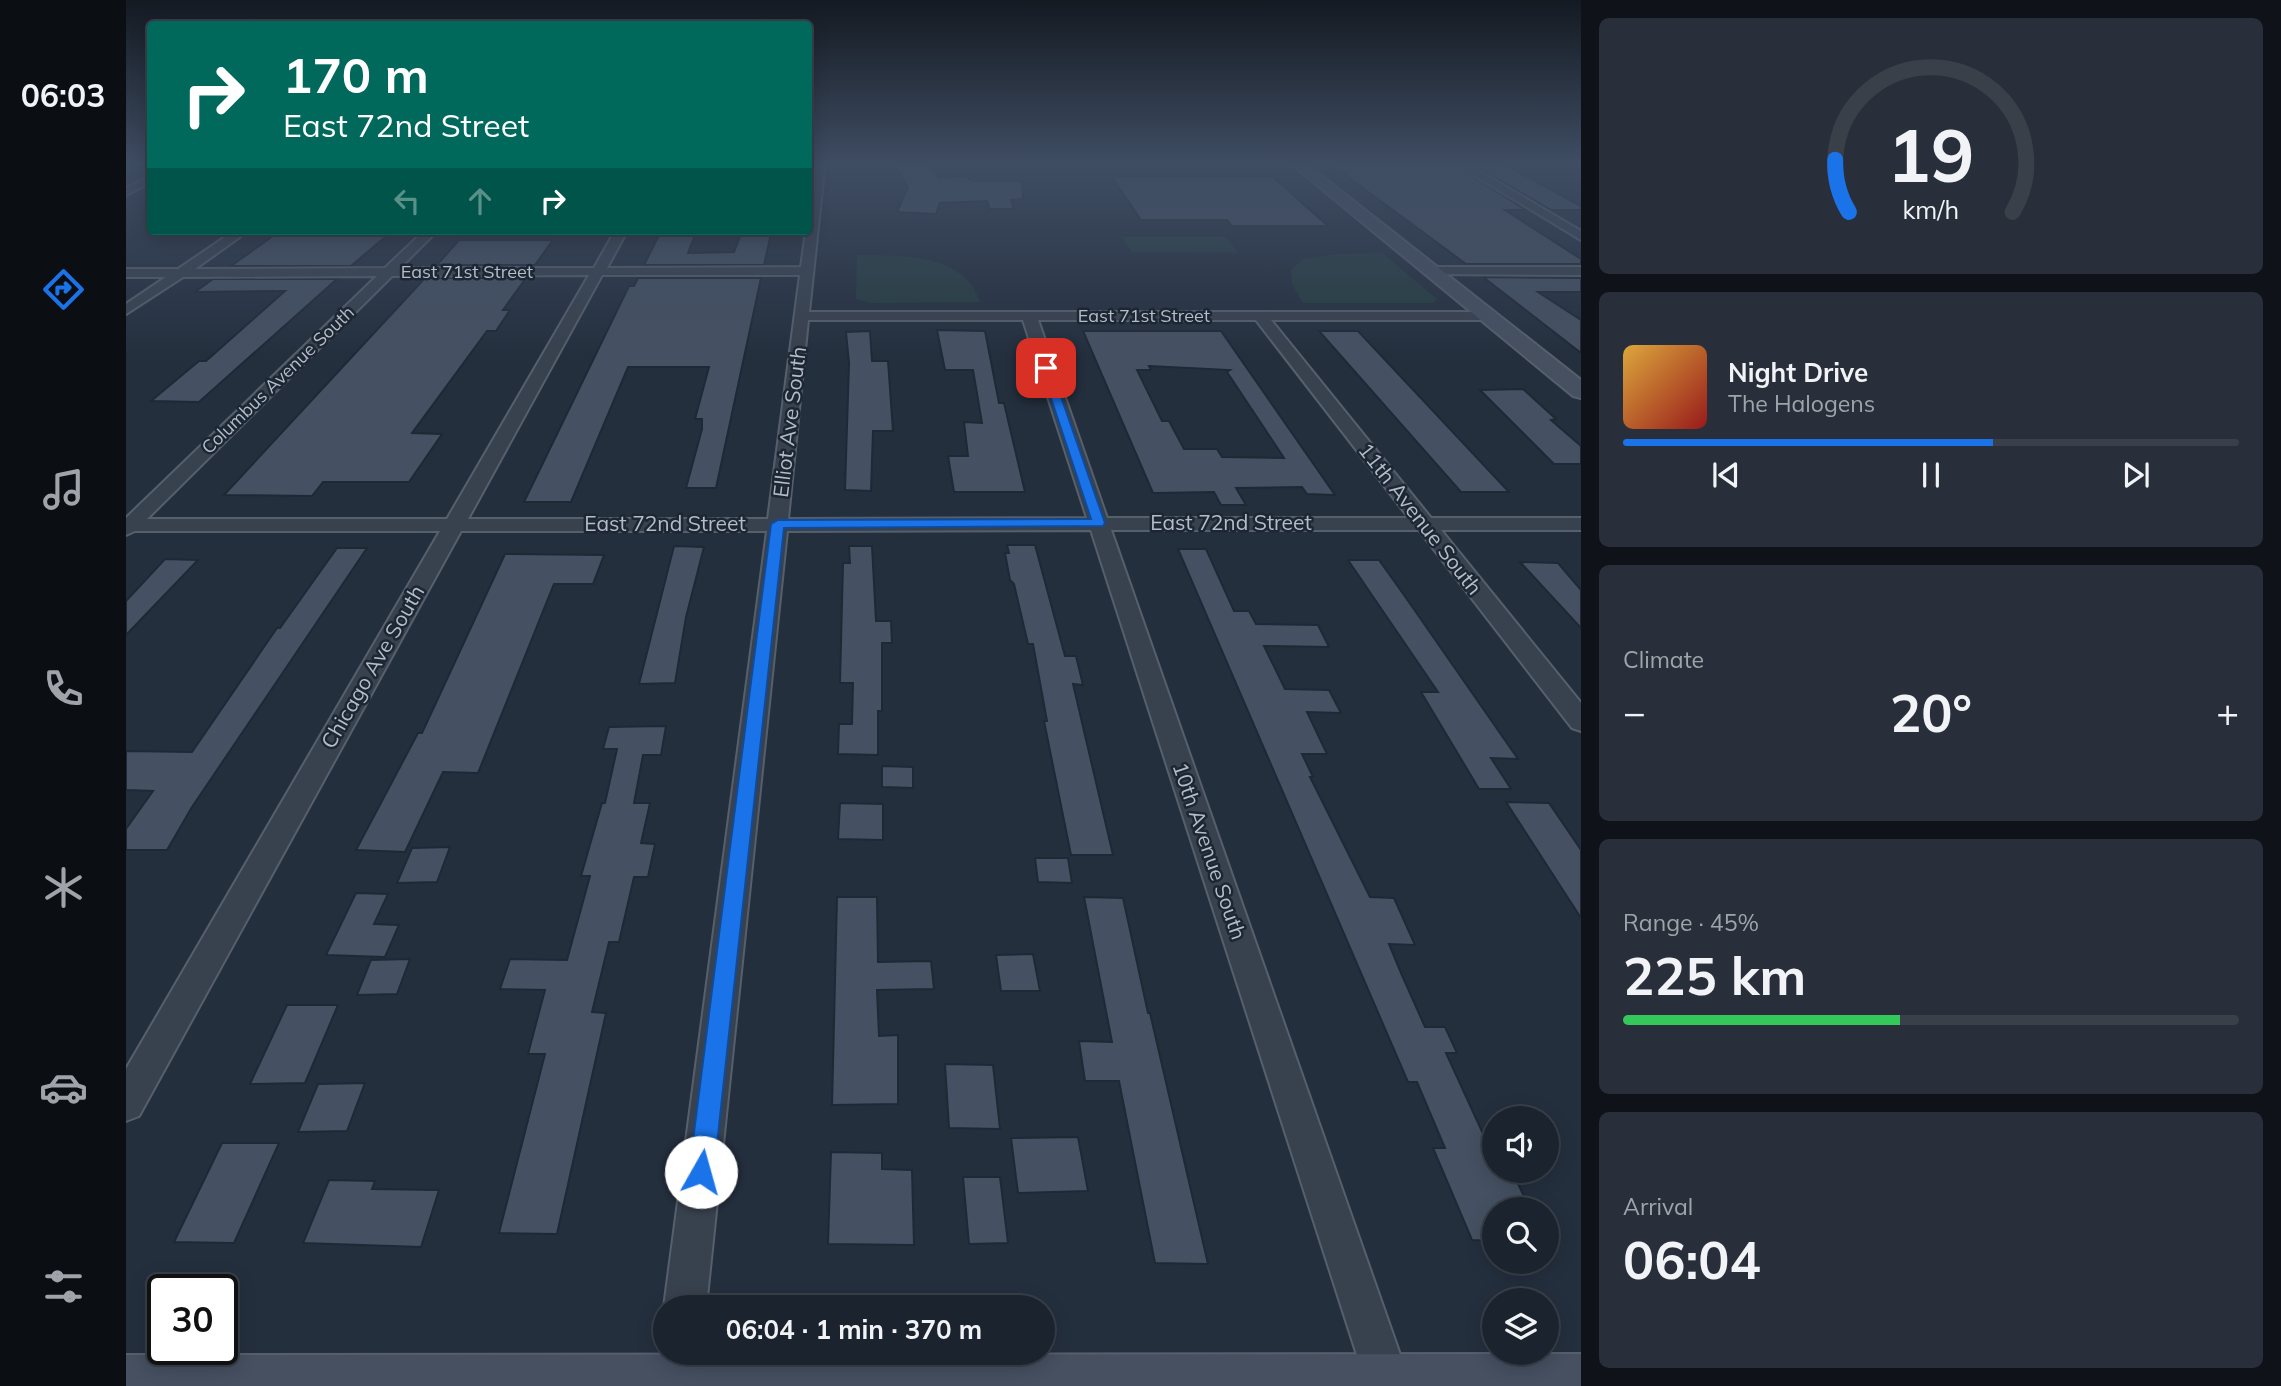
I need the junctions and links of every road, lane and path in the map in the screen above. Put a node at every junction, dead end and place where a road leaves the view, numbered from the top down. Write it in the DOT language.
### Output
graph roads {
  1 [pos="1376,227"];
  2 [pos="1565,227"];
  3 [pos="236,235"];
  4 [pos="427,235"];
  5 [pos="619,235"];
  6 [pos="811,235"];
  7 [pos="1581,236"];
  8 [pos="598,271"];
  9 [pos="807,271"];
  10 [pos="1430,271"];
  11 [pos="1581,271"];
  12 [pos="389,272"];
  13 [pos="126,274"];
  14 [pos="180,274"];
  15 [pos="126,310"];
  16 [pos="802,316"];
  17 [pos="1029,316"];
  18 [pos="1260,316"];
  19 [pos="1487,316"];
  20 [pos="1581,391"];
  21 [pos="1099,523"];
  22 [pos="455,524"];
  23 [pos="778,524"];
  24 [pos="1424,524"];
  25 [pos="1581,524"];
  26 [pos="128,526"];
  27 [pos="1581,721"];
  28 [pos="126,1103"];
  29 [pos="686,1295"];
  30 [pos="677,1375"];
  31 [pos="1581,1384"];
  32 [pos="126,1385"];
  33 [pos="1389,1385"];
  1 -- 10 [label="street"];
  2 -- 7 [label="street"];
  3 -- 14 [label="street"];
  4 -- 12 [label="street, Columbus Avenue South"];
  5 -- 8 [label="street, Chicago Ave South"];
  6 -- 9 [label="street, Elliot Ave South"];
  8 -- 9 [label="street, East 71st Street"];
  8 -- 12 [label="street, East 71st Street"];
  8 -- 22 [label="street, Chicago Ave South"];
  9 -- 16 [label="street, Elliot Ave South"];
  10 -- 11 [label="street"];
  10 -- 19 [label="street"];
  12 -- 14 [label="street, East 71st Street"];
  12 -- 26 [label="street, Columbus Avenue South"];
  13 -- 14 [label="street, East 71st Street"];
  14 -- 15 [label="street"];
  16 -- 17 [label="street, East 71st Street"];
  16 -- 23 [label="street, Elliot Ave South"];
  17 -- 18 [label="street, East 71st Street"];
  17 -- 21 [label="street, 10th Avenue South"];
  18 -- 19 [label="street, East 71st Street"];
  18 -- 24 [label="street, 11th Avenue South"];
  19 -- 20 [label="street"];
  21 -- 23 [label="street, East 72nd Street"];
  21 -- 24 [label="street, East 72nd Street"];
  21 -- 33 [label="street, 10th Avenue South"];
  22 -- 23 [label="street, East 72nd Street"];
  22 -- 26 [label="street, East 72nd Street"];
  22 -- 28 [label="street, Chicago Ave South"];
  23 -- 29 [label="street, Elliot Ave South"];
  24 -- 25 [label="street, East 72nd Street"];
  24 -- 27 [label="street, 11th Avenue South"];
  30 -- 32 [label="street"];
  30 -- 33 [label="street"];
  31 -- 33 [label="street"];
}
